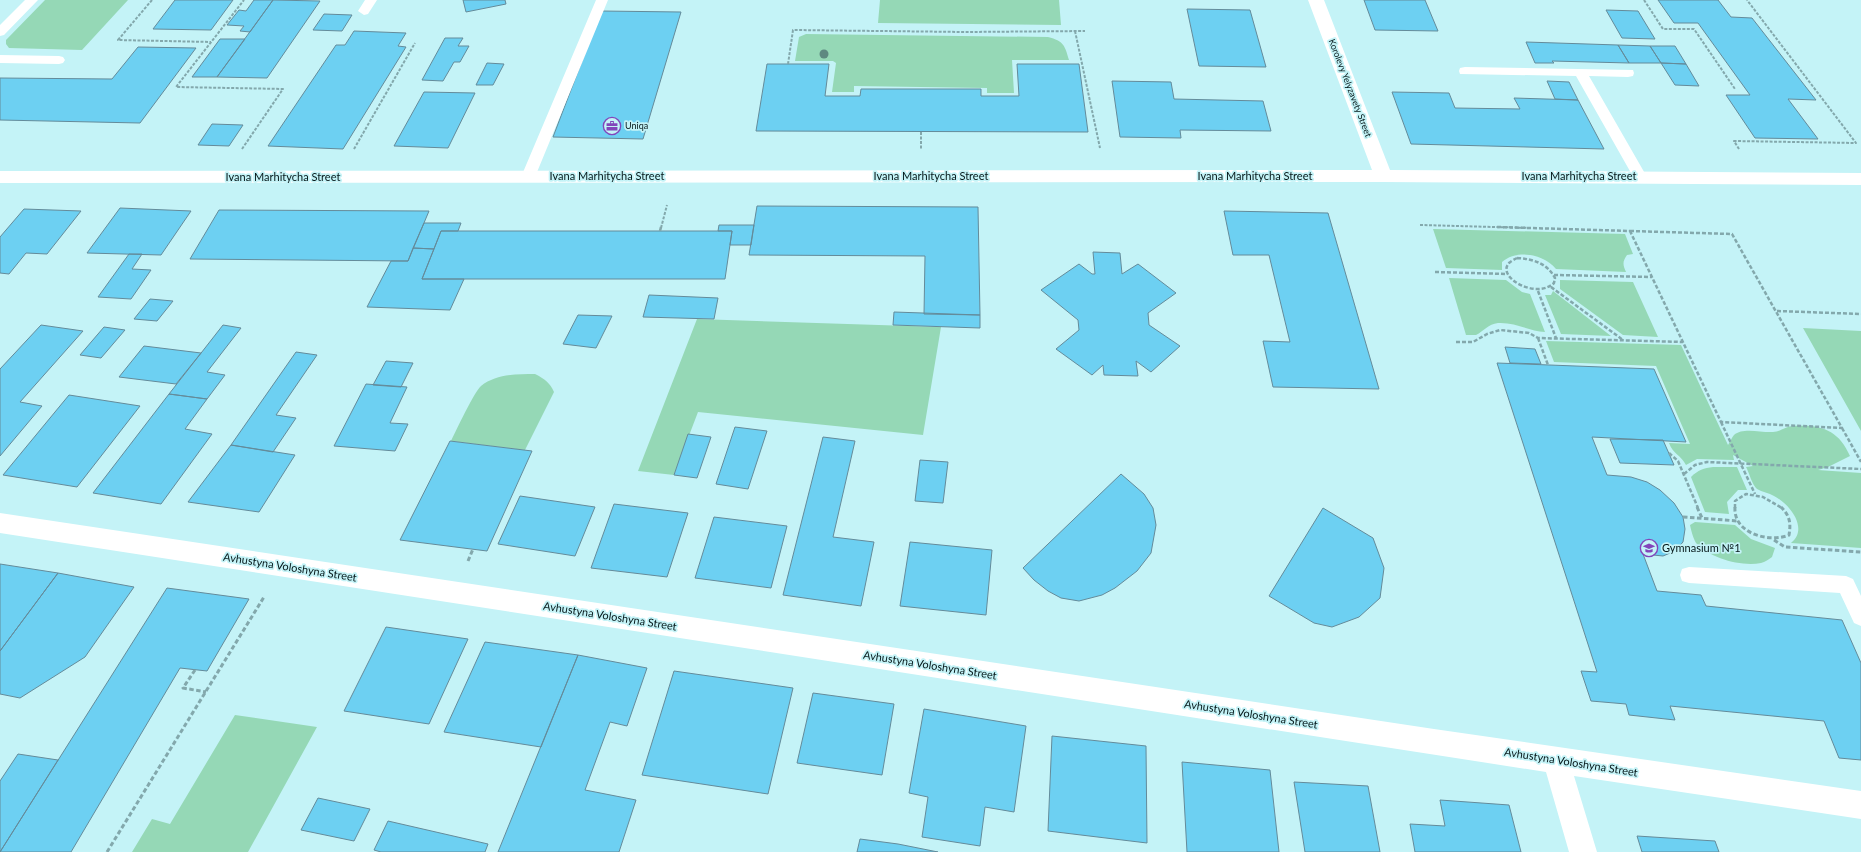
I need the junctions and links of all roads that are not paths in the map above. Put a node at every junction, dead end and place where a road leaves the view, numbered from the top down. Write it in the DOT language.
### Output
graph roads {
  1 [pos="32,0"];
  2 [pos="371,0"];
  3 [pos="602,0"];
  4 [pos="1316,0"];
  5 [pos="364,11"];
  6 [pos="0,32"];
  7 [pos="0,59"];
  8 [pos="59,60"];
  9 [pos="1464,71"];
  10 [pos="1580,72"];
  11 [pos="1628,72"];
  12 [pos="528,176"];
  13 [pos="1383,176"];
  14 [pos="0,177"];
  15 [pos="1640,177"];
  16 [pos="1861,179"];
  17 [pos="0,523"];
  18 [pos="1689,575"];
  19 [pos="1861,617"];
  20 [pos="1556,760"];
  21 [pos="1861,805"];
  22 [pos="1583,852"];
  1 -- 6 [label="lane"];
  2 -- 5 [label="lane"];
  3 -- 12 [label="lane"];
  4 -- 13 [label="street, Korolevy Yelyzavety Street"];
  7 -- 8 [label="lane"];
  9 -- 10 [label="lane"];
  10 -- 11 [label="lane"];
  10 -- 15 [label="lane"];
  12 -- 13 [label="street, Ivana Marhitycha Street"];
  12 -- 14 [label="street, Ivana Marhitycha Street"];
  13 -- 15 [label="street, Ivana Marhitycha Street"];
  15 -- 16 [label="street, Ivana Marhitycha Street"];
  17 -- 20 [label="street, Avhustyna Voloshyna Street"];
  18 -- 19 [label="lane"];
  20 -- 21 [label="street, Avhustyna Voloshyna Street"];
  20 -- 22 [label="street"];
}
